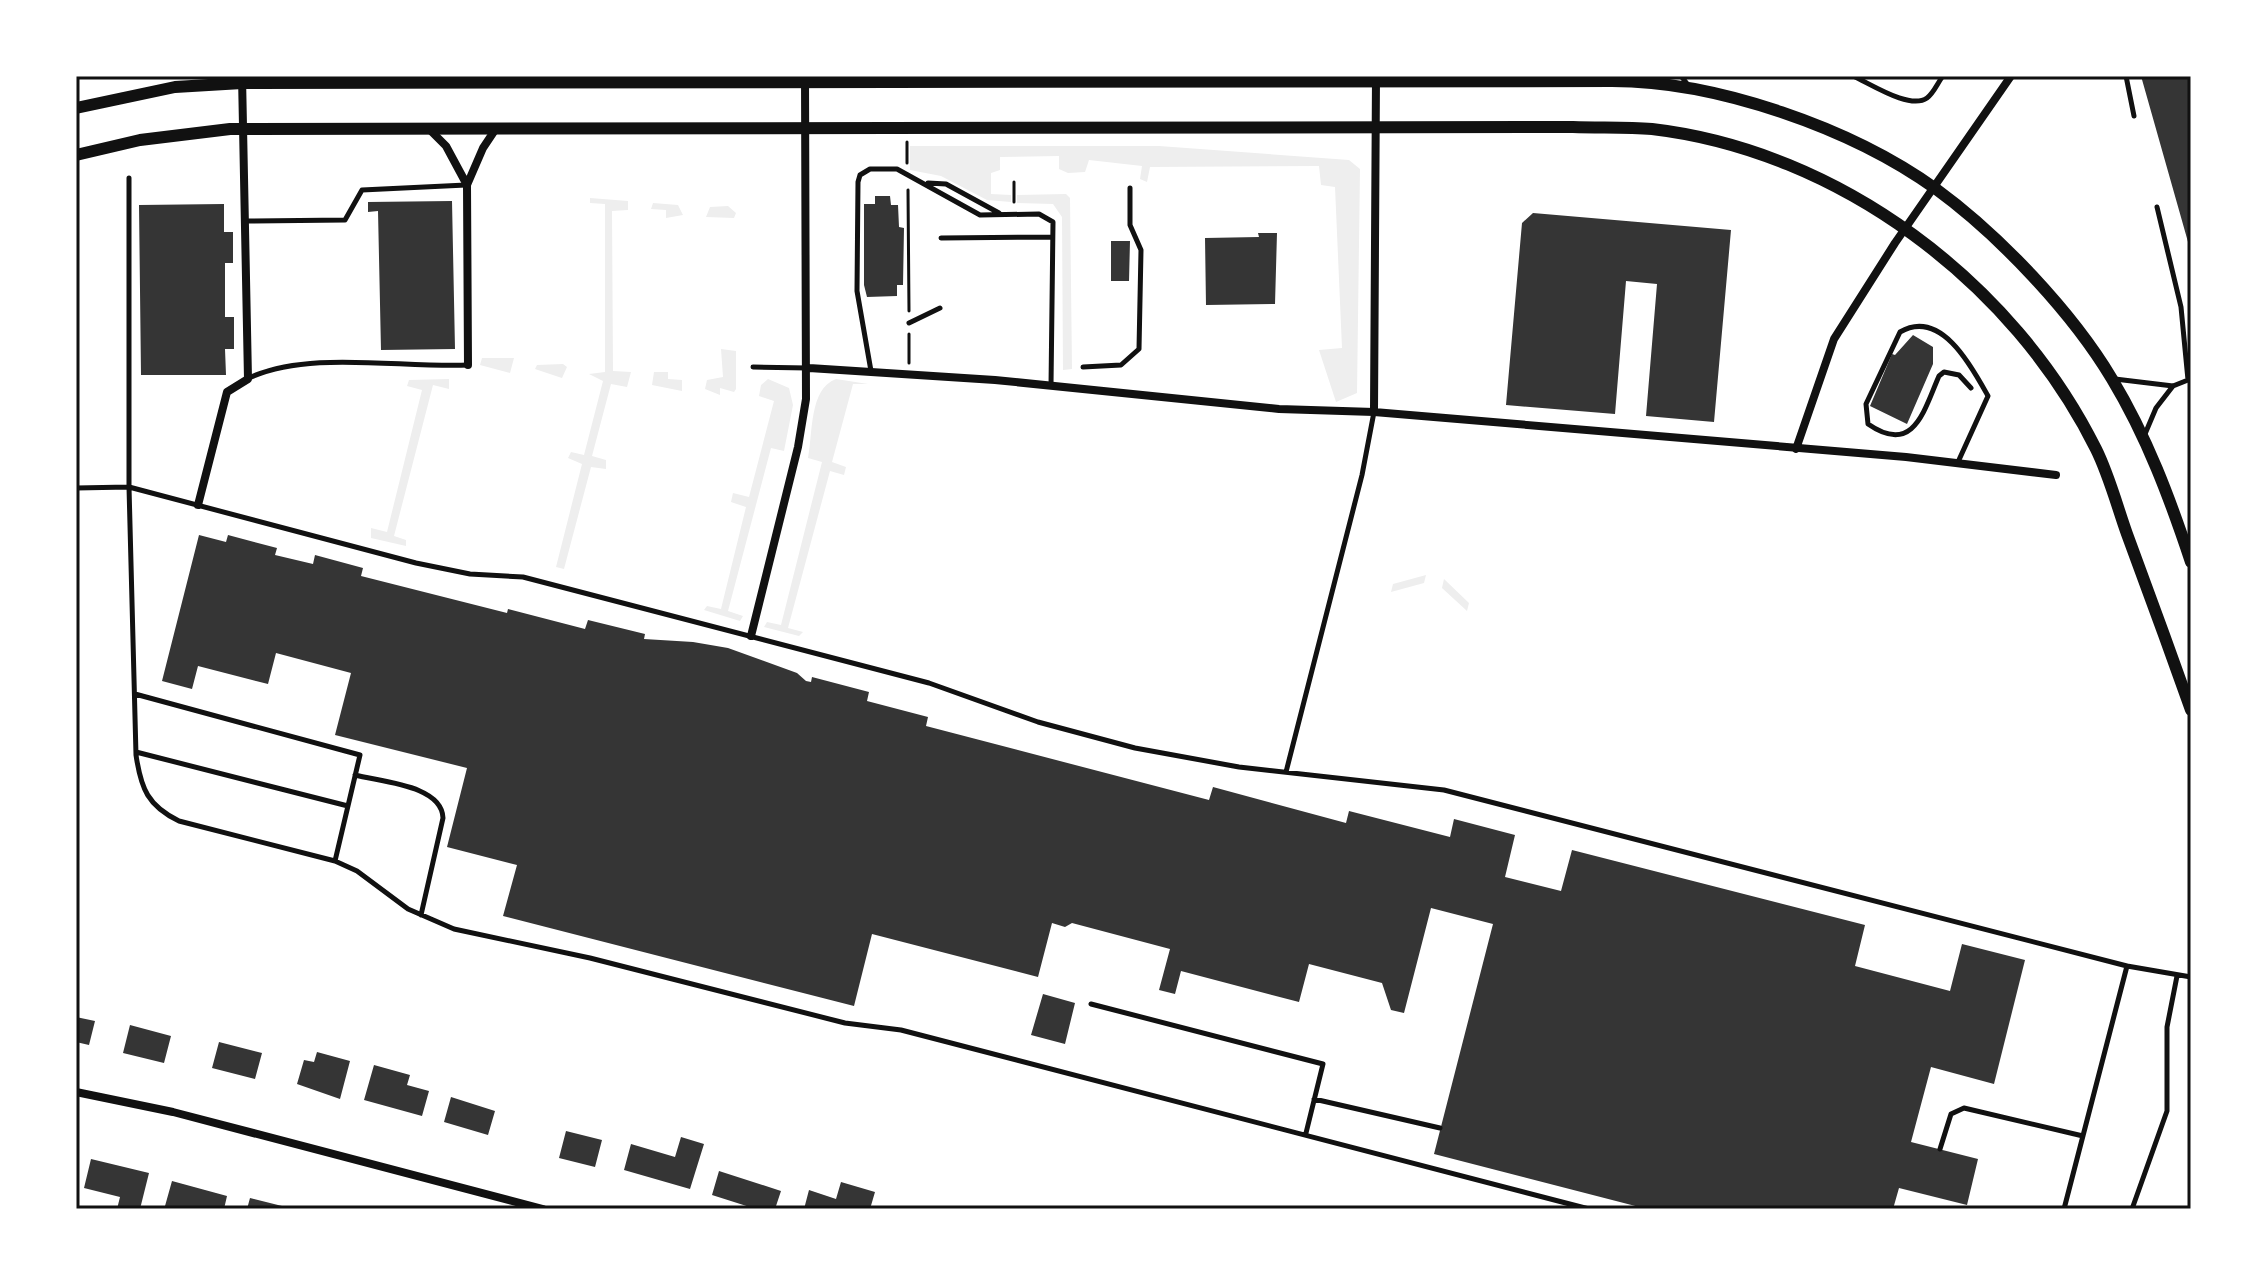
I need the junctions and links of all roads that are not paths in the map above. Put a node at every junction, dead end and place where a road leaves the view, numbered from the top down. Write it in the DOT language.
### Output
graph roads {
  1 [pos="360,76"];
  2 [pos="910,76"];
  3 [pos="1681,76"];
  4 [pos="1853,76"];
  5 [pos="1943,76"];
  6 [pos="2126,76"];
  7 [pos="2009,77"];
  8 [pos="805,78"];
  9 [pos="1060,78"];
  10 [pos="1126,78"];
  11 [pos="1376,78"];
  12 [pos="1514,78"];
  13 [pos="1615,78"];
  14 [pos="568,79"];
  15 [pos="637,79"];
  16 [pos="242,80"];
  17 [pos="929,80"];
  18 [pos="377,83"];
  19 [pos="1691,89"];
  20 [pos="76,108"];
  21 [pos="2134,116"];
  22 [pos="1378,127"];
  23 [pos="805,128"];
  24 [pos="242,129"];
  25 [pos="430,129"];
  26 [pos="495,130"];
  27 [pos="76,155"];
  28 [pos="129,178"];
  29 [pos="927,183"];
  30 [pos="467,185"];
  31 [pos="1130,188"];
  32 [pos="1936,189"];
  33 [pos="2157,207"];
  34 [pos="999,213"];
  35 [pos="244,221"];
  36 [pos="1907,229"];
  37 [pos="1051,237"];
  38 [pos="941,238"];
  39 [pos="940,308"];
  40 [pos="909,323"];
  41 [pos="468,365"];
  42 [pos="753,367"];
  43 [pos="1083,367"];
  44 [pos="809,368"];
  45 [pos="871,371"];
  46 [pos="2112,378"];
  47 [pos="248,379"];
  48 [pos="2173,386"];
  49 [pos="1051,387"];
  50 [pos="1971,388"];
  51 [pos="1374,412"];
  52 [pos="2143,439"];
  53 [pos="1796,449"];
  54 [pos="1957,463"];
  55 [pos="2056,475"];
  56 [pos="129,487"];
  57 [pos="76,488"];
  58 [pos="198,505"];
  59 [pos="2191,562"];
  60 [pos="751,636"];
  61 [pos="135,694"];
  62 [pos="2191,710"];
  63 [pos="136,752"];
  64 [pos="1286,772"];
  65 [pos="355,775"];
  66 [pos="348,806"];
  67 [pos="335,861"];
  68 [pos="421,915"];
  69 [pos="2127,966"];
  70 [pos="2177,976"];
  71 [pos="2191,977"];
  72 [pos="1091,1004"];
  73 [pos="76,1092"];
  74 [pos="1314,1099"];
  75 [pos="1440,1128"];
  76 [pos="1306,1133"];
  77 [pos="2083,1136"];
  78 [pos="1940,1149"];
  79 [pos="543,1209"];
  80 [pos="1589,1209"];
  81 [pos="2064,1209"];
  82 [pos="2132,1209"];
  1 -- 18 [label="street"];
  2 -- 17 [label="street"];
  3 -- 19 [label="lane"];
  4 -- 5 [label="lane"];
  6 -- 21 [label="lane"];
  7 -- 32 [label="street"];
  8 -- 15 [label="street"];
  8 -- 17 [label="street"];
  8 -- 23 [label="street"];
  9 -- 10 [label="street"];
  9 -- 17 [label="street"];
  10 -- 11 [label="street"];
  11 -- 12 [label="street"];
  11 -- 22 [label="street"];
  12 -- 13 [label="street"];
  13 -- 19 [label="street"];
  14 -- 15 [label="street"];
  14 -- 18 [label="street"];
  16 -- 18 [label="street"];
  16 -- 20 [label="street"];
  16 -- 24 [label="street"];
  19 -- 32 [label="street"];
  22 -- 23 [label="street"];
  22 -- 36 [label="street"];
  22 -- 51 [label="street"];
  23 -- 26 [label="street"];
  23 -- 44 [label="street"];
  24 -- 25 [label="street"];
  24 -- 27 [label="street"];
  24 -- 35 [label="street"];
  25 -- 26 [label="street"];
  25 -- 30 [label="street"];
  26 -- 30 [label="street"];
  28 -- 56 [label="lane"];
  29 -- 34 [label="lane"];
  29 -- 34 [label="lane"];
  29 -- 45 [label="lane"];
  30 -- 35 [label="lane"];
  30 -- 41 [label="street"];
  31 -- 43 [label="lane"];
  32 -- 36 [label="street"];
  32 -- 46 [label="street"];
  33 -- 48 [label="lane"];
  34 -- 37 [label="lane"];
  35 -- 47 [label="street"];
  36 -- 53 [label="street"];
  36 -- 62 [label="street"];
  37 -- 38 [label="lane"];
  37 -- 49 [label="lane"];
  39 -- 40 [label="lane"];
  41 -- 47 [label="lane"];
  42 -- 44 [label="lane"];
  44 -- 45 [label="street"];
  44 -- 60 [label="street"];
  45 -- 49 [label="street"];
  46 -- 48 [label="lane"];
  46 -- 52 [label="street"];
  47 -- 58 [label="street"];
  48 -- 52 [label="lane"];
  49 -- 51 [label="street"];
  50 -- 54 [label="lane"];
  51 -- 53 [label="street"];
  51 -- 64 [label="lane"];
  52 -- 59 [label="street"];
  53 -- 54 [label="street"];
  54 -- 55 [label="street"];
  56 -- 57 [label="lane"];
  56 -- 58 [label="lane"];
  56 -- 61 [label="lane"];
  58 -- 60 [label="lane"];
  60 -- 64 [label="lane"];
  61 -- 63 [label="lane"];
  61 -- 65 [label="lane"];
  63 -- 66 [label="lane"];
  63 -- 67 [label="lane"];
  64 -- 69 [label="lane"];
  65 -- 66 [label="lane"];
  65 -- 68 [label="lane"];
  66 -- 67 [label="lane"];
  67 -- 68 [label="lane"];
  68 -- 76 [label="lane"];
  69 -- 70 [label="lane"];
  69 -- 77 [label="lane"];
  70 -- 71 [label="lane"];
  70 -- 82 [label="lane"];
  72 -- 74 [label="lane"];
  73 -- 79 [label="street"];
  74 -- 75 [label="lane"];
  74 -- 76 [label="lane"];
  76 -- 80 [label="lane"];
  77 -- 78 [label="lane"];
  77 -- 81 [label="lane"];
}
